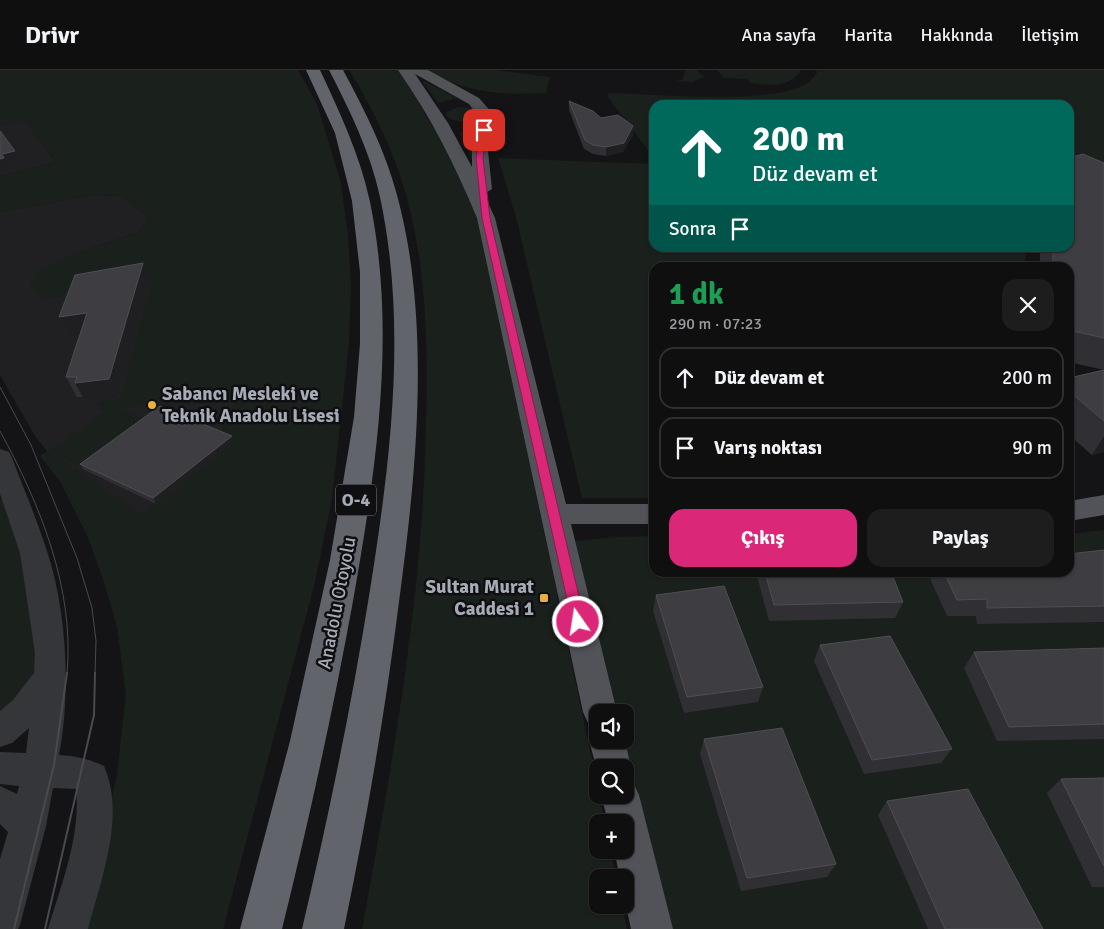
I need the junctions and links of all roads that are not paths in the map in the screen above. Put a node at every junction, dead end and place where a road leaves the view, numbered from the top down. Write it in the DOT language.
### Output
graph roads {
  1 [pos="314,70"];
  2 [pos="336,70"];
  3 [pos="405,70"];
  4 [pos="418,70"];
  5 [pos="479,105"];
  6 [pos="444,112"];
  7 [pos="486,122"];
  8 [pos="486,218"];
  9 [pos="0,458"];
  10 [pos="1104,505"];
  11 [pos="1074,510"];
  12 [pos="553,514"];
  13 [pos="649,514"];
  14 [pos="50,676"];
  15 [pos="598,704"];
  16 [pos="0,732"];
  17 [pos="0,768"];
  18 [pos="38,772"];
  19 [pos="0,803"];
  20 [pos="622,804"];
  21 [pos="28,826"];
  22 [pos="0,925"];
  23 [pos="68,929"];
  24 [pos="261,929"];
  25 [pos="323,929"];
  26 [pos="652,929"];
  1 -- 24 [label="highway, Anadolu Otoyolu / O-4"];
  2 -- 25 [label="highway, O-4"];
  3 -- 6 [label="main road"];
  4 -- 5 [label="main road"];
  5 -- 6 [label="main road"];
  5 -- 7 [label="main road"];
  6 -- 7 [label="main road"];
  6 -- 8 [label="main road"];
  7 -- 8 [label="main road"];
  8 -- 12 [label="main road"];
  9 -- 14 [label="street"];
  10 -- 11 [label="main road"];
  12 -- 13 [label="main road"];
  12 -- 15 [label="main road"];
  14 -- 16 [label="street"];
  14 -- 18 [label="street"];
  17 -- 18 [label="street"];
  18 -- 21 [label="street"];
  18 -- 23 [label="street"];
  19 -- 21 [label="street"];
  20 -- 26 [label="main road"];
  21 -- 22 [label="street"];
}
